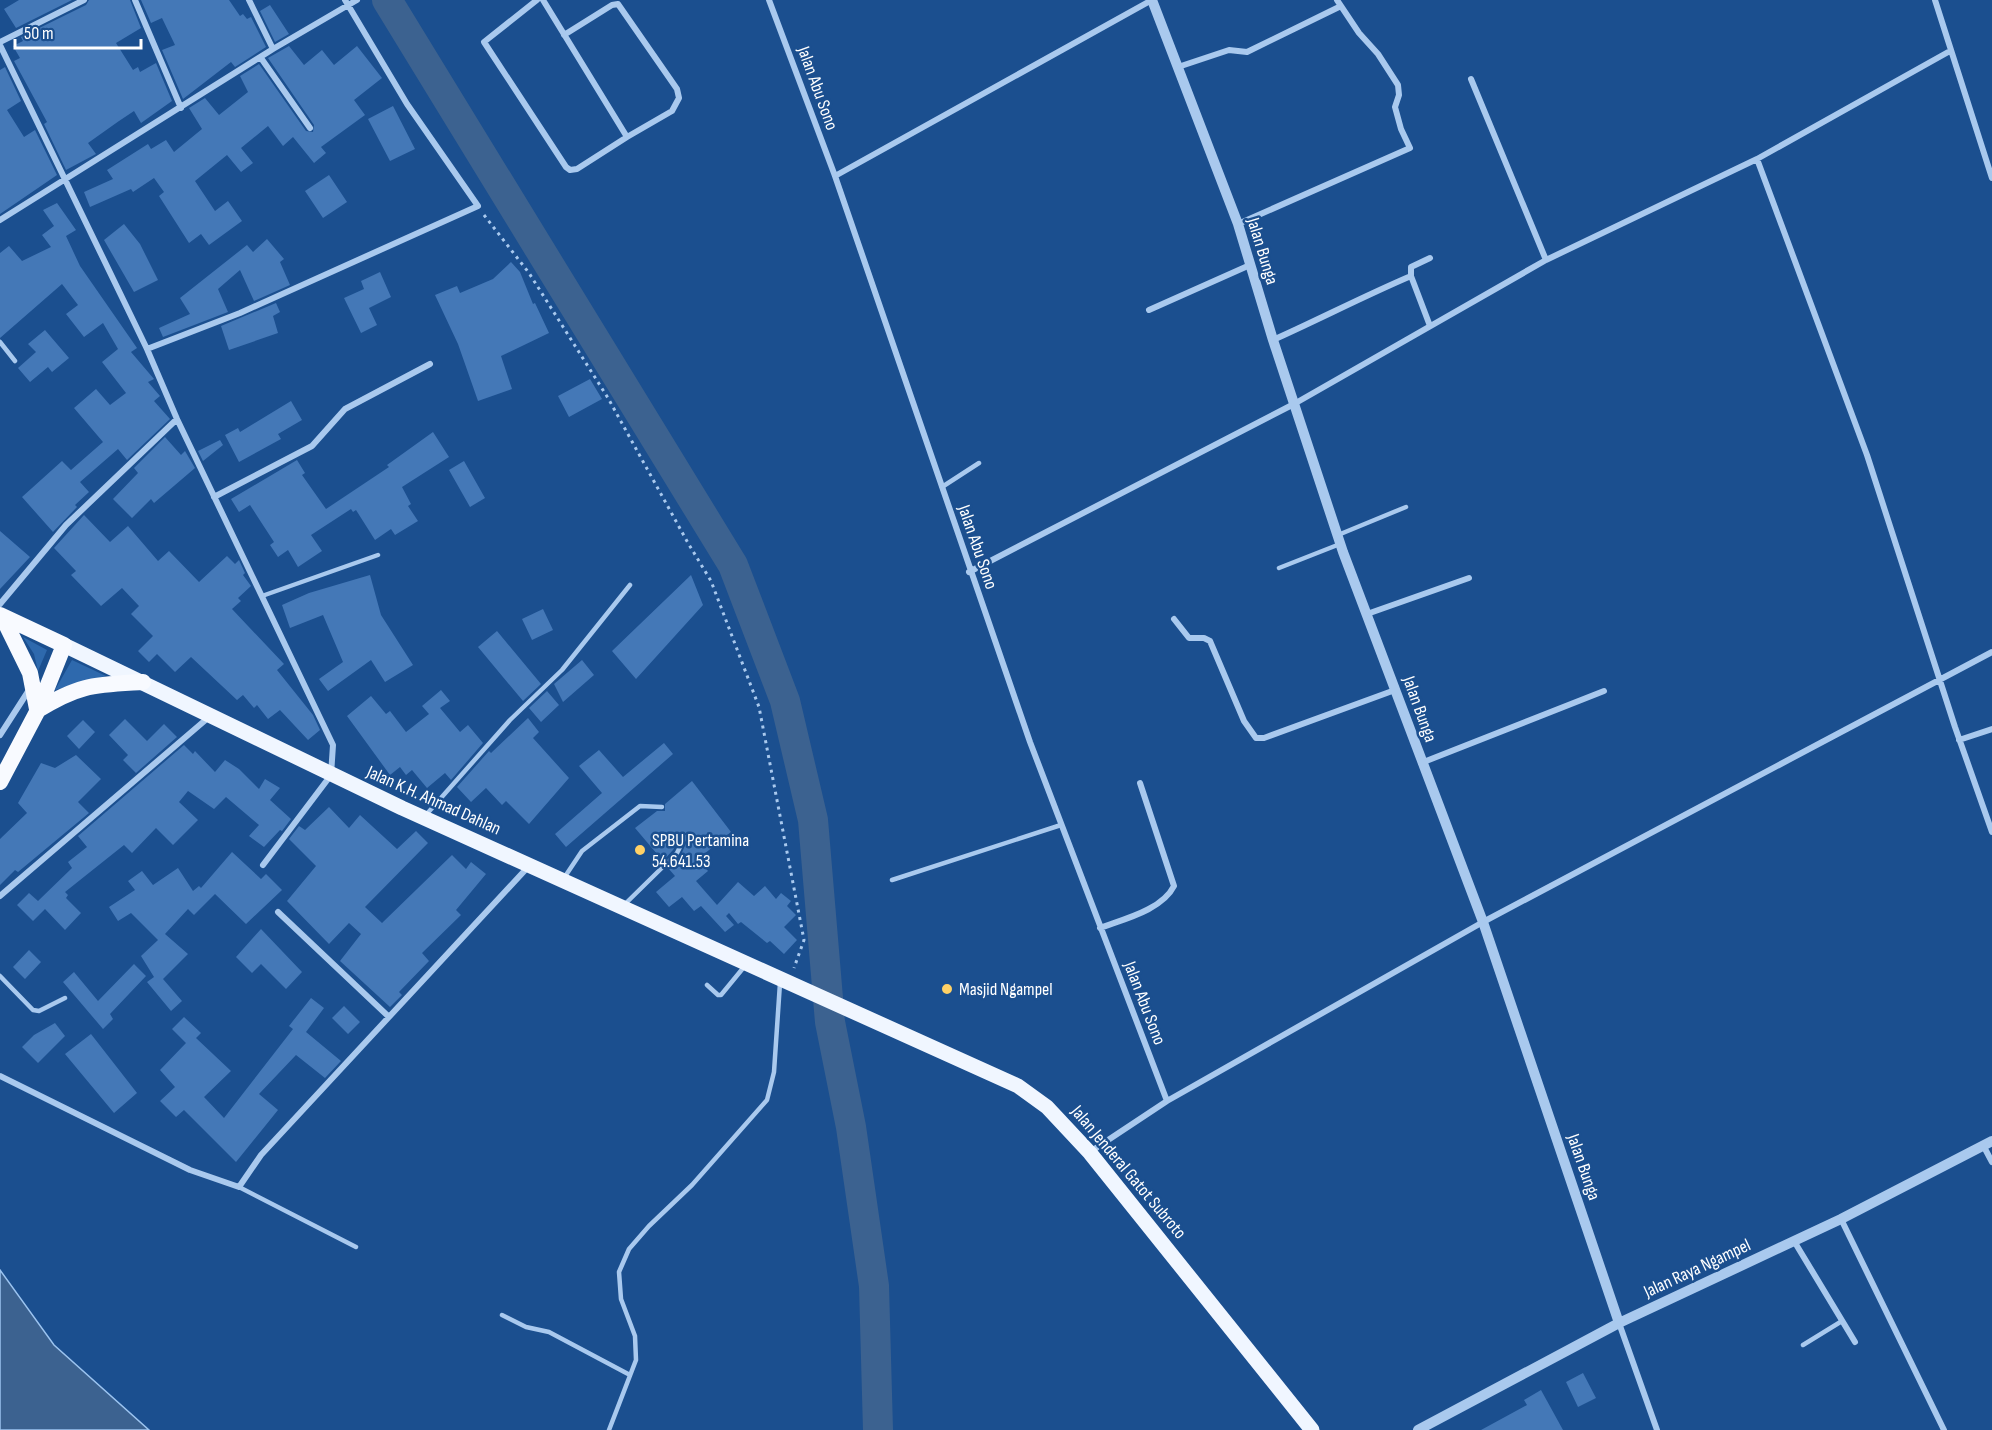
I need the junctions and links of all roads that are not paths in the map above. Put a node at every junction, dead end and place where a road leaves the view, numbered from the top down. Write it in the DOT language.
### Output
graph roads {
  1 [pos="84,0"];
  2 [pos="135,0"];
  3 [pos="249,0"];
  4 [pos="357,0"];
  5 [pos="537,0"];
  6 [pos="543,0"];
  7 [pos="769,0"];
  8 [pos="1152,0"];
  9 [pos="1935,0"];
  10 [pos="347,2"];
  11 [pos="1339,3"];
  12 [pos="564,35"];
  13 [pos="0,44"];
  14 [pos="273,49"];
  15 [pos="1950,51"];
  16 [pos="261,58"];
  17 [pos="1178,67"];
  18 [pos="1471,79"];
  19 [pos="181,108"];
  20 [pos="310,128"];
  21 [pos="627,137"];
  22 [pos="1757,159"];
  23 [pos="834,176"];
  24 [pos="1992,178"];
  25 [pos="63,180"];
  26 [pos="0,220"];
  27 [pos="1238,224"];
  28 [pos="1430,258"];
  29 [pos="1546,260"];
  30 [pos="1250,266"];
  31 [pos="1411,276"];
  32 [pos="1149,310"];
  33 [pos="1430,326"];
  34 [pos="1273,340"];
  35 [pos="0,342"];
  36 [pos="147,350"];
  37 [pos="15,361"];
  38 [pos="430,364"];
  39 [pos="1294,404"];
  40 [pos="177,419"];
  41 [pos="979,463"];
  42 [pos="942,487"];
  43 [pos="214,497"];
  44 [pos="1406,507"];
  45 [pos="1339,539"];
  46 [pos="378,555"];
  47 [pos="1280,568"];
  48 [pos="969,572"];
  49 [pos="1469,578"];
  50 [pos="630,585"];
  51 [pos="262,596"];
  52 [pos="1,612"];
  53 [pos="1367,614"];
  54 [pos="1174,620"];
  55 [pos="64,645"];
  56 [pos="1992,652"];
  57 [pos="1939,679"];
  58 [pos="143,682"];
  59 [pos="33,684"];
  60 [pos="1395,690"];
  61 [pos="1604,691"];
  62 [pos="38,710"];
  63 [pos="211,716"];
  64 [pos="1992,729"];
  65 [pos="0,735"];
  66 [pos="1959,740"];
  67 [pos="1421,763"];
  68 [pos="331,775"];
  69 [pos="0,782"];
  70 [pos="1140,783"];
  71 [pos="662,807"];
  72 [pos="423,818"];
  73 [pos="1061,825"];
  74 [pos="1992,832"];
  75 [pos="685,837"];
  76 [pos="531,864"];
  77 [pos="263,865"];
  78 [pos="563,880"];
  79 [pos="892,880"];
  80 [pos="0,896"];
  81 [pos="622,907"];
  82 [pos="278,912"];
  83 [pos="1483,922"];
  84 [pos="1100,928"];
  85 [pos="748,962"];
  86 [pos="0,976"];
  87 [pos="787,980"];
  88 [pos="707,985"];
  89 [pos="65,998"];
  90 [pos="857,1012"];
  91 [pos="389,1017"];
  92 [pos="0,1076"];
  93 [pos="1167,1101"];
  94 [pos="1988,1143"];
  95 [pos="1090,1153"];
  96 [pos="1992,1162"];
  97 [pos="239,1187"];
  98 [pos="1841,1219"];
  99 [pos="1794,1241"];
  100 [pos="356,1247"];
  101 [pos="502,1315"];
  102 [pos="1842,1320"];
  103 [pos="1619,1323"];
  104 [pos="1855,1342"];
  105 [pos="1803,1345"];
  106 [pos="630,1375"];
  107 [pos="609,1430"];
  108 [pos="1312,1430"];
  109 [pos="1418,1430"];
  110 [pos="1657,1430"];
  111 [pos="1944,1430"];
  1 -- 13 [label="street"];
  2 -- 19 [label="street"];
  3 -- 14 [label="street"];
  4 -- 10 [label="street"];
  5 -- 21 [label="street"];
  6 -- 12 [label="street"];
  7 -- 23 [label="street, Jalan Abu Sono"];
  8 -- 17 [label="street, Jalan Bunga"];
  8 -- 23 [label="street"];
  9 -- 15 [label="street"];
  10 -- 14 [label="street"];
  10 -- 36 [label="street"];
  11 -- 17 [label="street"];
  11 -- 27 [label="street"];
  12 -- 21 [label="street"];
  12 -- 21 [label="street"];
  13 -- 25 [label="street"];
  14 -- 16 [label="street"];
  15 -- 22 [label="street"];
  15 -- 24 [label="street"];
  16 -- 19 [label="street"];
  16 -- 20 [label="street"];
  17 -- 27 [label="street, Jalan Bunga"];
  18 -- 29 [label="street"];
  19 -- 25 [label="street"];
  22 -- 29 [label="street"];
  22 -- 57 [label="street"];
  23 -- 42 [label="street, Jalan Abu Sono"];
  25 -- 26 [label="street"];
  25 -- 36 [label="street"];
  27 -- 30 [label="street, Jalan Bunga"];
  28 -- 31 [label="street"];
  29 -- 33 [label="street"];
  30 -- 32 [label="street"];
  30 -- 34 [label="street, Jalan Bunga"];
  31 -- 33 [label="street"];
  31 -- 34 [label="street"];
  33 -- 39 [label="street"];
  34 -- 39 [label="street, Jalan Bunga"];
  35 -- 37 [label="lane"];
  36 -- 40 [label="street"];
  38 -- 43 [label="street"];
  39 -- 45 [label="street, Jalan Bunga"];
  39 -- 48 [label="street"];
  40 -- 43 [label="street"];
  40 -- 52 [label="street"];
  41 -- 42 [label="lane"];
  42 -- 48 [label="street, Jalan Abu Sono"];
  43 -- 51 [label="street"];
  44 -- 45 [label="lane"];
  45 -- 47 [label="lane"];
  45 -- 53 [label="street, Jalan Bunga"];
  46 -- 51 [label="lane"];
  48 -- 73 [label="street, Jalan Abu Sono"];
  49 -- 53 [label="street"];
  50 -- 72 [label="lane"];
  51 -- 68 [label="street"];
  52 -- 55 [label="highway, Jalan K.H. Ahmad Dahlan"];
  52 -- 59 [label="highway"];
  53 -- 60 [label="street, Jalan Bunga"];
  54 -- 60 [label="street"];
  55 -- 58 [label="main road, Jalan K.H. Ahmad Dahlan"];
  55 -- 62 [label="highway"];
  56 -- 57 [label="street"];
  57 -- 66 [label="street"];
  57 -- 83 [label="street"];
  58 -- 62 [label="highway"];
  58 -- 63 [label="main road, Jalan K.H. Ahmad Dahlan"];
  59 -- 62 [label="highway"];
  59 -- 65 [label="street"];
  60 -- 67 [label="street, Jalan Bunga"];
  61 -- 67 [label="street"];
  62 -- 69 [label="highway"];
  63 -- 68 [label="main road, Jalan K.H. Ahmad Dahlan"];
  63 -- 80 [label="street"];
  64 -- 66 [label="street"];
  66 -- 74 [label="street"];
  67 -- 83 [label="street, Jalan Bunga"];
  68 -- 72 [label="main road, Jalan K.H. Ahmad Dahlan"];
  68 -- 77 [label="street"];
  70 -- 84 [label="street"];
  71 -- 78 [label="lane"];
  72 -- 76 [label="main road, Jalan K.H. Ahmad Dahlan"];
  73 -- 79 [label="lane"];
  73 -- 84 [label="street, Jalan Abu Sono"];
  75 -- 81 [label="lane"];
  76 -- 78 [label="main road, Jalan K.H. Ahmad Dahlan"];
  76 -- 91 [label="street"];
  78 -- 81 [label="main road, Jalan K.H. Ahmad Dahlan"];
  81 -- 85 [label="main road, Jalan K.H. Ahmad Dahlan"];
  82 -- 91 [label="street"];
  83 -- 93 [label="street"];
  83 -- 103 [label="street, Jalan Bunga"];
  84 -- 93 [label="street, Jalan Abu Sono"];
  85 -- 87 [label="main road, Jalan K.H. Ahmad Dahlan"];
  85 -- 88 [label="lane"];
  86 -- 89 [label="lane"];
  87 -- 90 [label="main road, Jalan K.H. Ahmad Dahlan"];
  87 -- 106 [label="lane"];
  90 -- 95 [label="main road, Jalan Jenderal Gatot Subroto"];
  91 -- 97 [label="street"];
  92 -- 97 [label="street"];
  93 -- 95 [label="street"];
  94 -- 96 [label="street"];
  94 -- 98 [label="street, Jalan Raya Ngampel"];
  95 -- 108 [label="main road, Jalan Jenderal Gatot Subroto"];
  97 -- 100 [label="lane"];
  98 -- 99 [label="street, Jalan Raya Ngampel"];
  98 -- 111 [label="street"];
  99 -- 102 [label="street"];
  99 -- 103 [label="street, Jalan Raya Ngampel"];
  101 -- 106 [label="lane"];
  102 -- 104 [label="street"];
  102 -- 105 [label="lane"];
  103 -- 109 [label="street, Jalan Raya Ngampel"];
  103 -- 110 [label="street, Jalan Bunga"];
  106 -- 107 [label="lane"];
}
